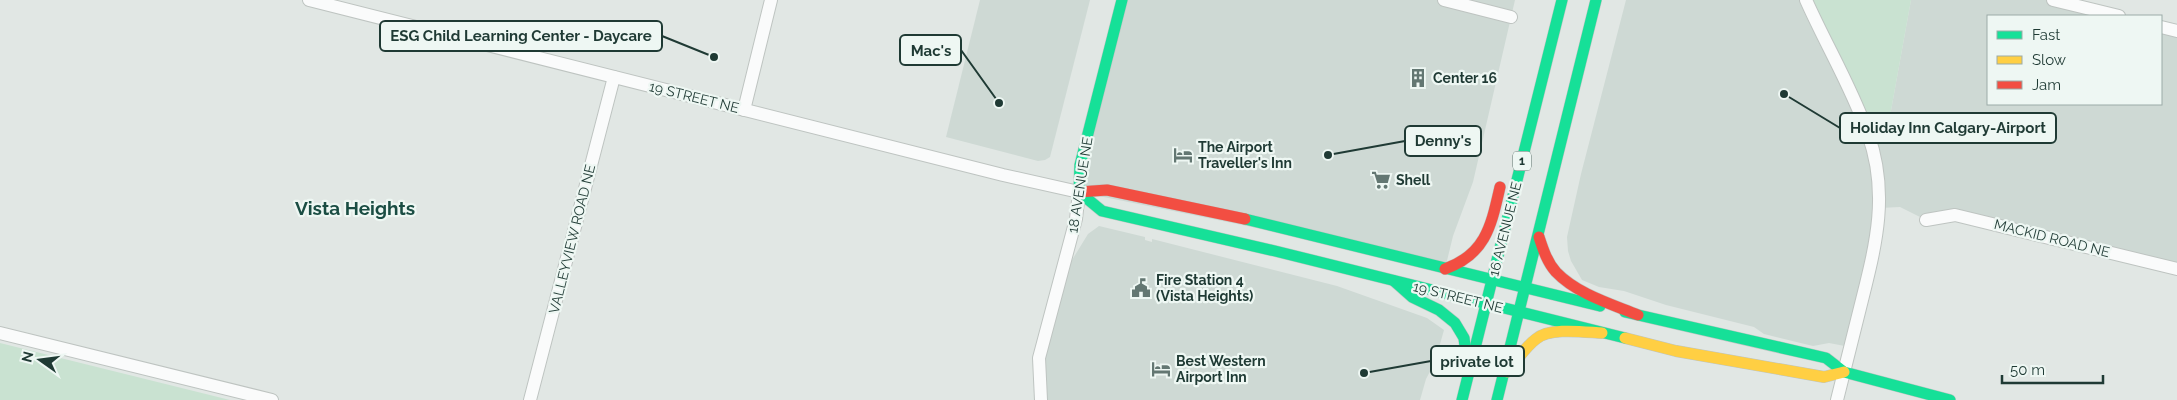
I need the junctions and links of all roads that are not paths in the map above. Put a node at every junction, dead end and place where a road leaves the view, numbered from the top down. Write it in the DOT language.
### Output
graph roads {
  1 [pos="309,0"];
  2 [pos="771,0"];
  3 [pos="1122,0"];
  4 [pos="1444,0"];
  5 [pos="1562,0"];
  6 [pos="1596,0"];
  7 [pos="1806,0"];
  8 [pos="2053,0"];
  9 [pos="2115,15"];
  10 [pos="1511,17"];
  11 [pos="2162,27"];
  12 [pos="2177,31"];
  13 [pos="1552,40"];
  14 [pos="1532,63"];
  15 [pos="614,77"];
  16 [pos="744,110"];
  17 [pos="1504,173"];
  18 [pos="1079,192"];
  19 [pos="1926,220"];
  20 [pos="1539,237"];
  21 [pos="2177,268"];
  22 [pos="1445,269"];
  23 [pos="1394,281"];
  24 [pos="1492,281"];
  25 [pos="1525,290"];
  26 [pos="1486,304"];
  27 [pos="1519,313"];
  28 [pos="1638,315"];
  29 [pos="0,333"];
  30 [pos="1602,333"];
  31 [pos="1844,372"];
  32 [pos="1503,376"];
  33 [pos="1467,377"];
  34 [pos="272,400"];
  35 [pos="530,400"];
  36 [pos="1041,400"];
  37 [pos="1462,400"];
  38 [pos="1497,400"];
  39 [pos="1837,400"];
  40 [pos="1950,400"];
  1 -- 15 [label="street, 19 STREET NE"];
  2 -- 16 [label="street"];
  3 -- 18 [label="main road, 18 AVENUE NE"];
  4 -- 10 [label="street"];
  5 -- 13 [label="main road, 16 AVENUE NE / 1"];
  6 -- 20 [label="main road"];
  7 -- 31 [label="street"];
  8 -- 9 [label="street"];
  11 -- 12 [label="street"];
  13 -- 14 [label="main road"];
  13 -- 24 [label="main road, 16 AVENUE NE / 1"];
  15 -- 16 [label="street, 19 STREET NE"];
  15 -- 35 [label="street, VALLEYVIEW ROAD NE"];
  16 -- 18 [label="street, 19 STREET NE"];
  17 -- 22 [label="main road"];
  18 -- 22 [label="main road, 19 STREET NE"];
  18 -- 23 [label="main road, 19 STREET NE"];
  18 -- 36 [label="street, 18 AVENUE NE"];
  19 -- 21 [label="street, MACKID ROAD NE"];
  20 -- 25 [label="main road"];
  20 -- 28 [label="main road"];
  22 -- 24 [label="main road, 19 STREET NE"];
  23 -- 26 [label="main road, 19 STREET NE"];
  23 -- 33 [label="main road"];
  24 -- 25 [label="main road, 19 STREET NE"];
  24 -- 26 [label="main road, 16 AVENUE NE / 1"];
  25 -- 27 [label="main road"];
  25 -- 28 [label="main road, 19 STREET NE"];
  26 -- 27 [label="main road, 19 STREET NE"];
  26 -- 33 [label="main road, 16 AVENUE NE / 1"];
  27 -- 30 [label="main road, 19 STREET NE"];
  27 -- 32 [label="main road"];
  28 -- 31 [label="main road, 19 STREET NE"];
  29 -- 34 [label="street"];
  30 -- 31 [label="main road, 19 STREET NE"];
  30 -- 32 [label="main road"];
  31 -- 39 [label="street"];
  31 -- 40 [label="main road, 19 STREET NE"];
  32 -- 38 [label="main road"];
  33 -- 37 [label="main road, 16 AVENUE NE / 1"];
}
